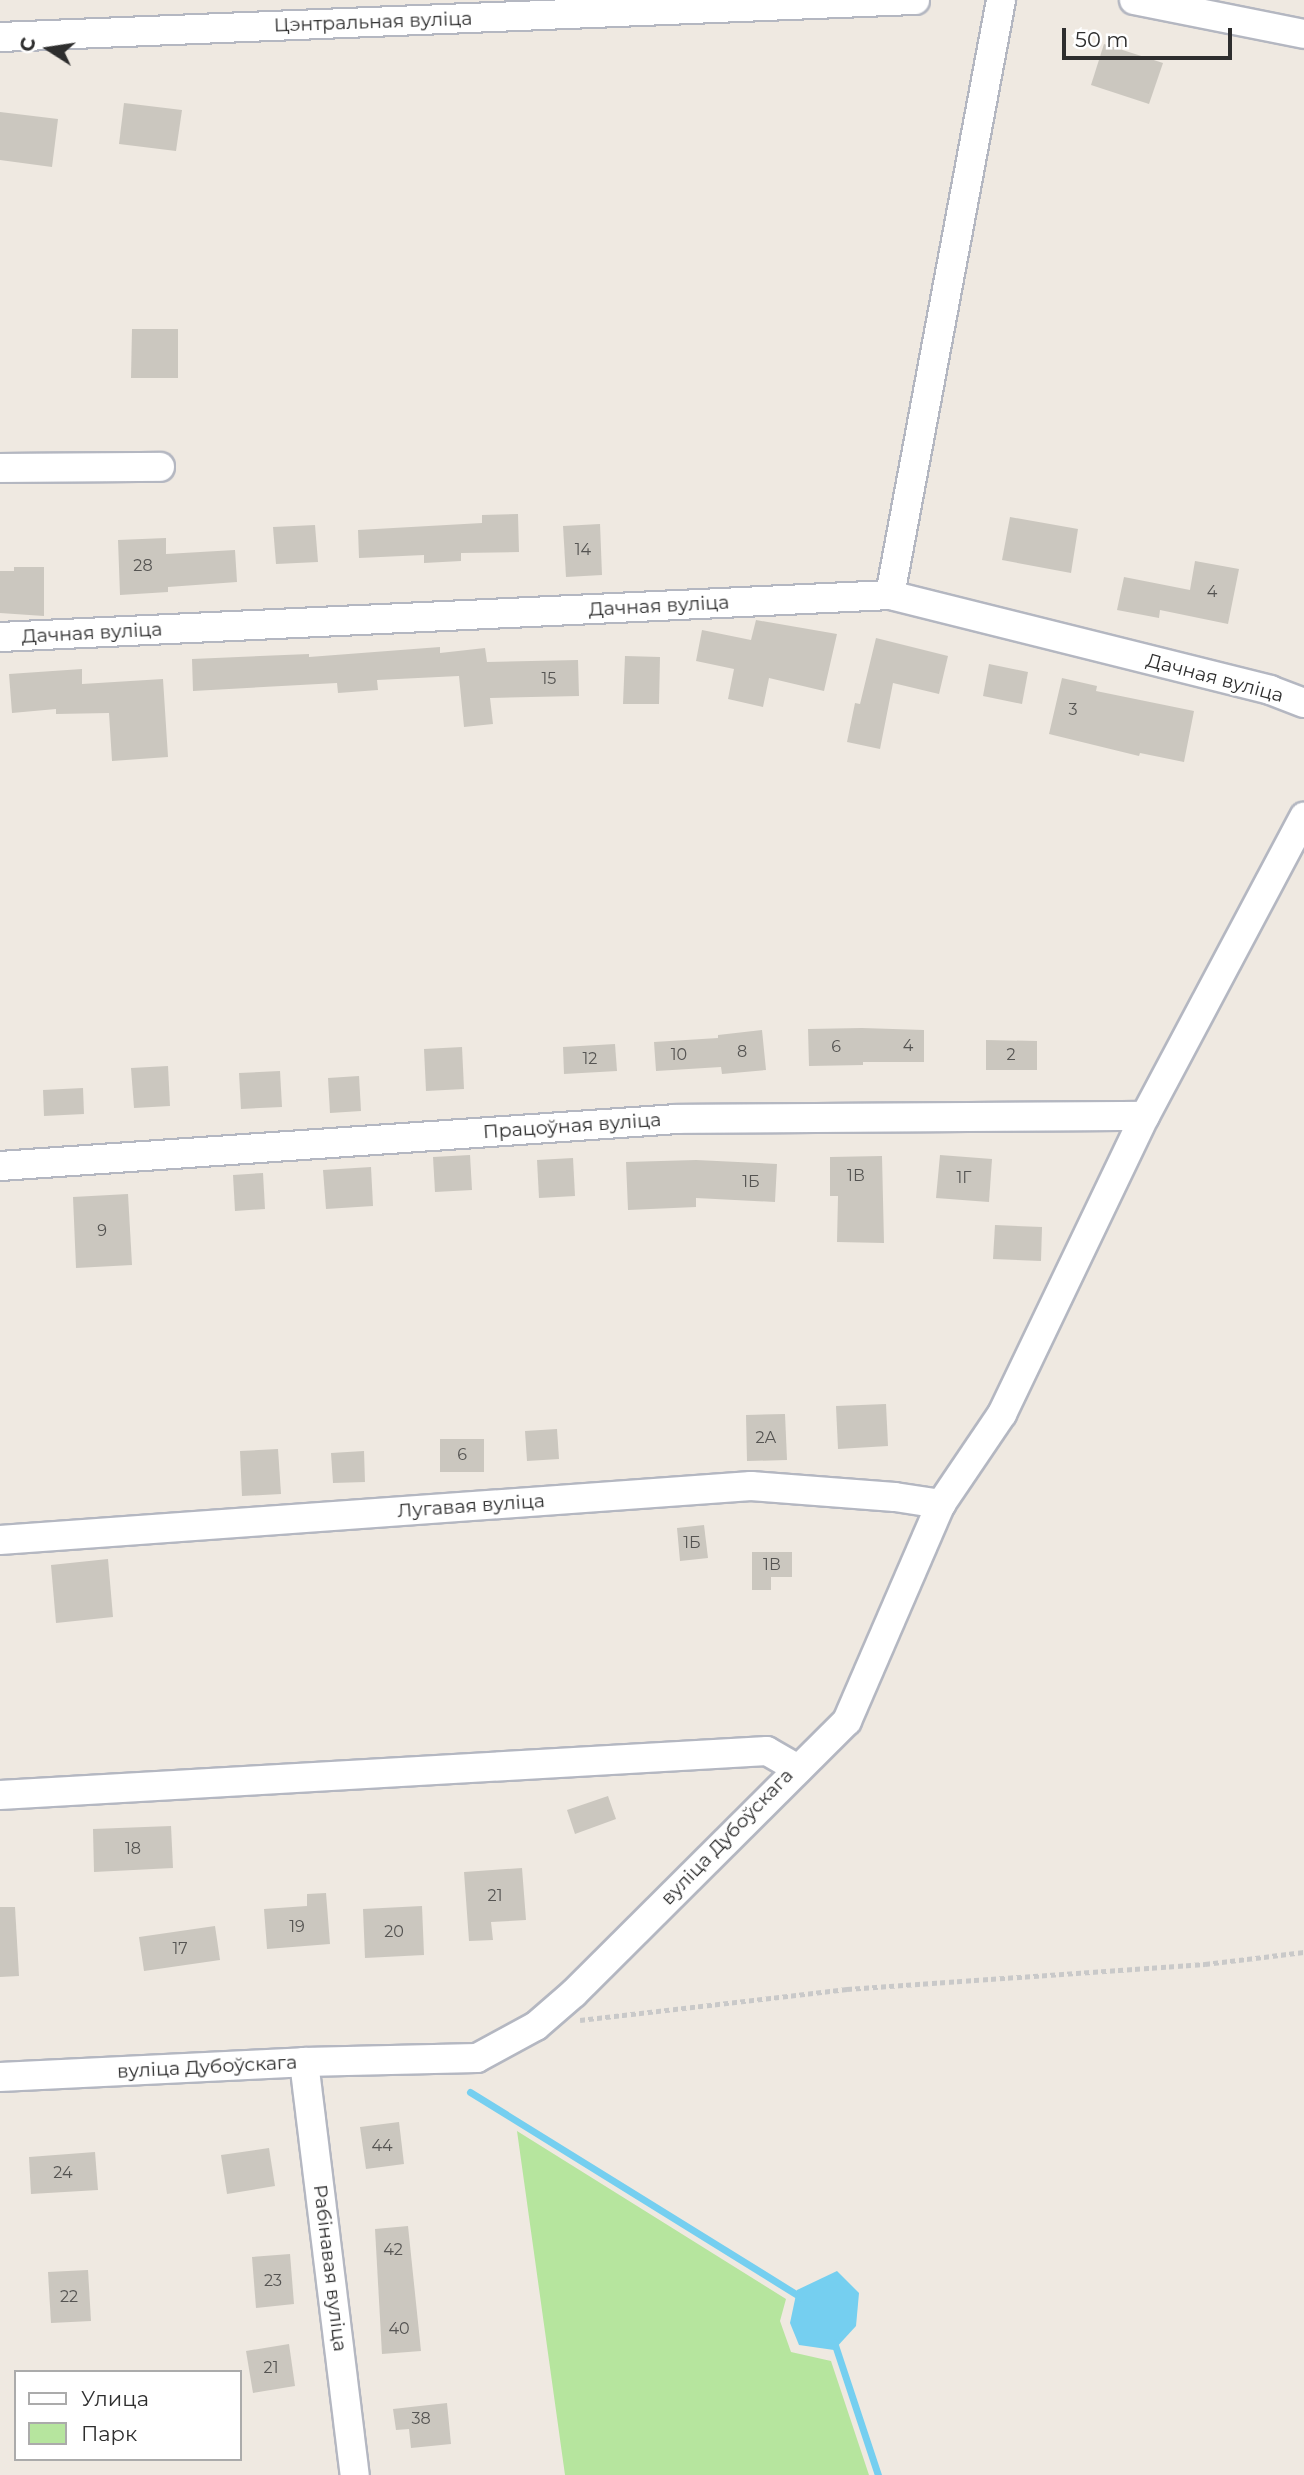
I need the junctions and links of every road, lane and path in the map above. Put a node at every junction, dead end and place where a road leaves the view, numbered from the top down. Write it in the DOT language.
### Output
graph roads {
  1 [pos="915,0"];
  2 [pos="1001,0"];
  3 [pos="1134,0"];
  4 [pos="1304,34"];
  5 [pos="0,37"];
  6 [pos="160,467"];
  7 [pos="0,468"];
  8 [pos="890,595"];
  9 [pos="0,638"];
  10 [pos="1304,703"];
  11 [pos="1304,817"];
  12 [pos="1145,1116"];
  13 [pos="0,1166"];
  14 [pos="941,1504"];
  15 [pos="0,1539"];
  16 [pos="798,1769"];
  17 [pos="0,1795"];
  18 [pos="1304,1952"];
  19 [pos="577,2021"];
  20 [pos="304,2062"];
  21 [pos="0,2077"];
  22 [pos="355,2475"];
  1 -- 5 [label="street, Цэнтральная вуліца"];
  2 -- 8 [label="street"];
  3 -- 4 [label="street"];
  6 -- 7 [label="street"];
  8 -- 9 [label="street, Дачная вуліца"];
  8 -- 10 [label="street, Дачная вуліца"];
  11 -- 12 [label="street"];
  12 -- 13 [label="street, Працоўная вуліца"];
  12 -- 14 [label="street"];
  14 -- 15 [label="street, Лугавая вуліца"];
  14 -- 16 [label="street"];
  16 -- 17 [label="street, вуліца Дубоўскага"];
  16 -- 20 [label="street, вуліца Дубоўскага"];
  18 -- 19 [label="path"];
  20 -- 21 [label="street, вуліца Дубоўскага"];
  20 -- 22 [label="street, Рабінавая вуліца"];
}
